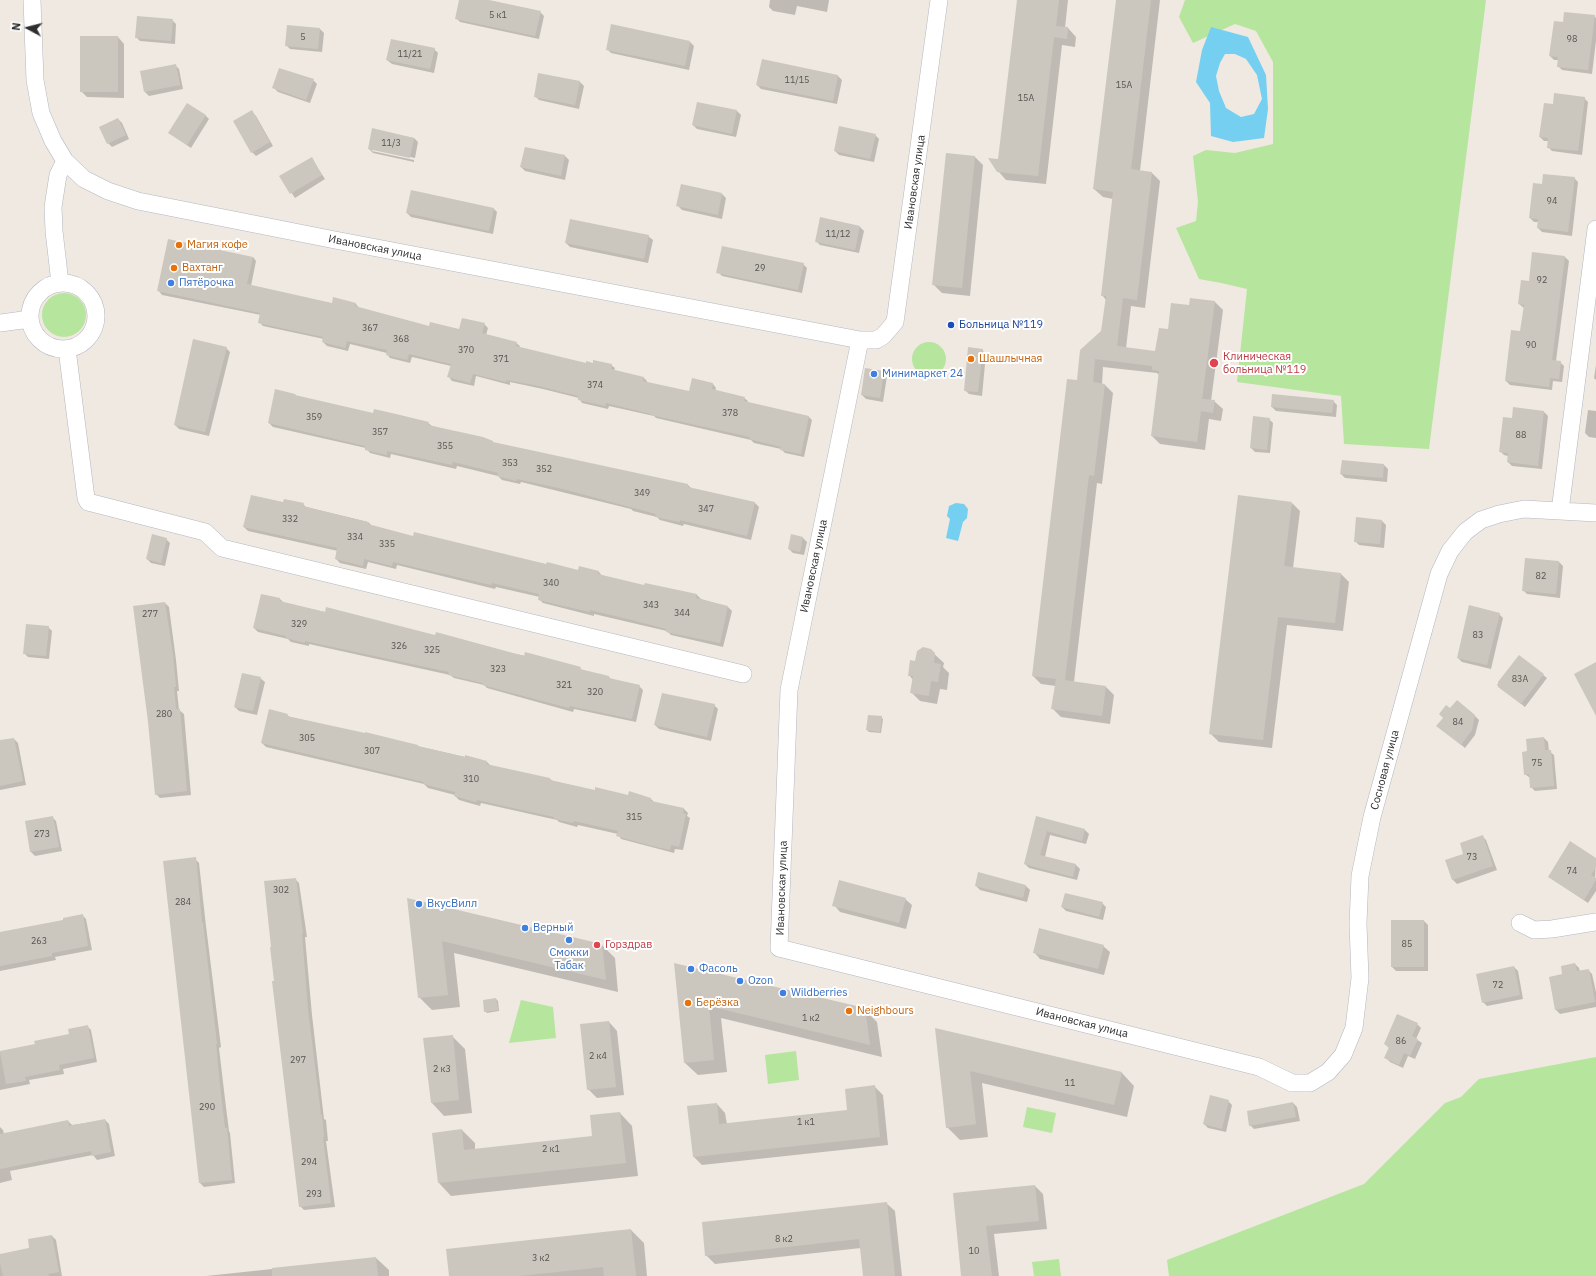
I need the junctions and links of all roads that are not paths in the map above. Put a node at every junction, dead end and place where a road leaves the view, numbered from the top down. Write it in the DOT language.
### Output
graph roads {
  1 [pos="32,0"];
  2 [pos="939,0"];
  3 [pos="65,161"];
  4 [pos="1596,229"];
  5 [pos="60,283"];
  6 [pos="30,319"];
  7 [pos="0,323"];
  8 [pos="860,340"];
  9 [pos="67,349"];
  10 [pos="1560,511"];
  11 [pos="1596,513"];
  12 [pos="743,674"];
  13 [pos="1596,922"];
  14 [pos="1520,923"];
  15 [pos="1259,1067"];
  1 -- 3 [label="street, Ивановская улица"];
  2 -- 8 [label="street, Ивановская улица"];
  3 -- 5 [label="street"];
  3 -- 8 [label="street, Ивановская улица"];
  4 -- 10 [label="street"];
  5 -- 6 [label="street"];
  5 -- 9 [label="street"];
  6 -- 7 [label="street"];
  6 -- 9 [label="street"];
  8 -- 15 [label="street, Ивановская улица"];
  9 -- 12 [label="street"];
  10 -- 11 [label="street, Сосновая улица"];
  10 -- 15 [label="street, Сосновая улица"];
  13 -- 14 [label="street"];
}
